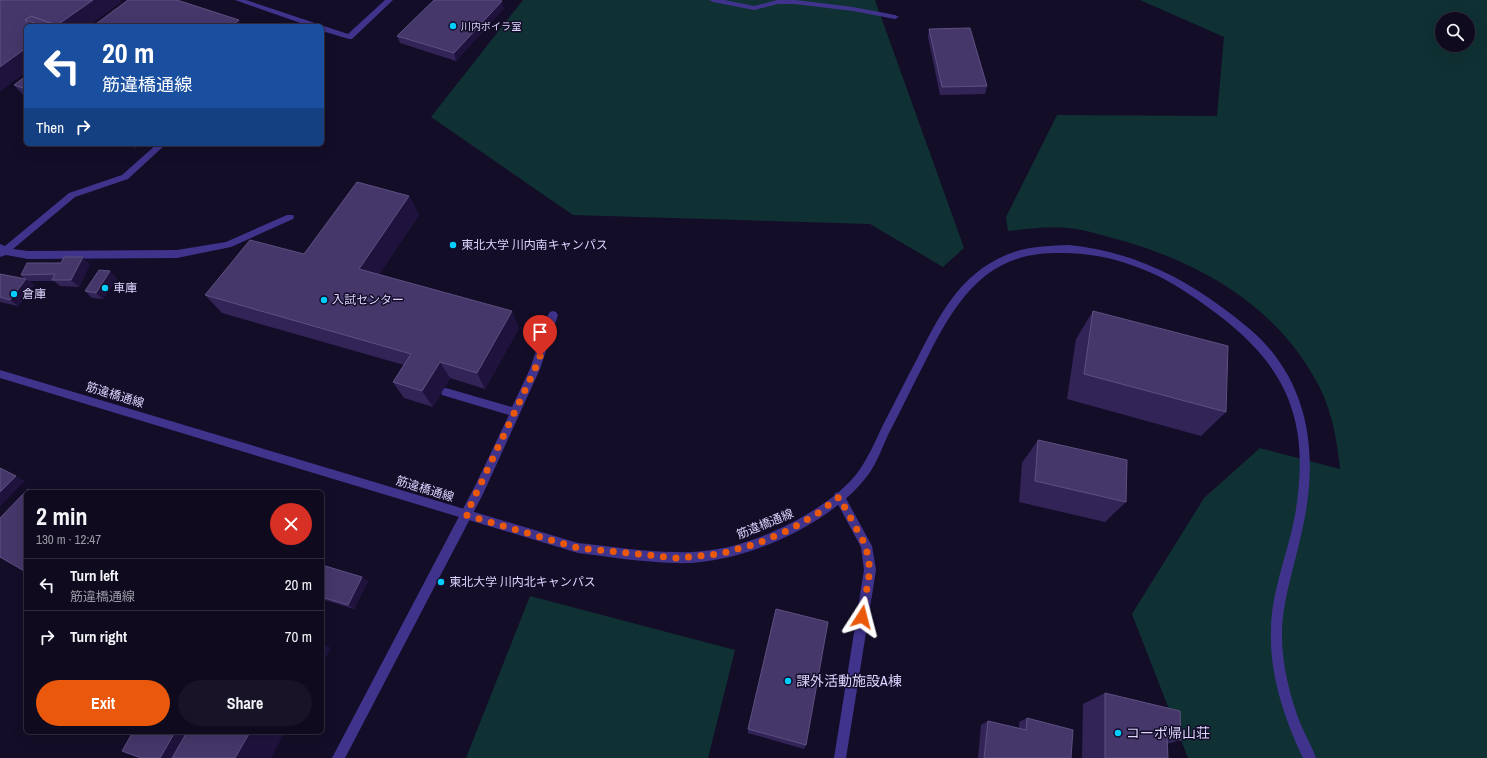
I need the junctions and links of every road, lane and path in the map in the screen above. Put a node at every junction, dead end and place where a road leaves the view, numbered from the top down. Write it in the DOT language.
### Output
graph roads {
  1 [pos="239,0"];
  2 [pos="389,0"];
  3 [pos="713,0"];
  4 [pos="895,17"];
  5 [pos="300,24"];
  6 [pos="324,29"];
  7 [pos="160,146"];
  8 [pos="290,217"];
  9 [pos="1,251"];
  10 [pos="553,315"];
  11 [pos="0,374"];
  12 [pos="446,392"];
  13 [pos="515,412"];
  14 [pos="839,497"];
  15 [pos="466,515"];
  16 [pos="338,758"];
  17 [pos="840,758"];
  18 [pos="1310,758"];
  1 -- 5 [label="street"];
  2 -- 6 [label="street"];
  3 -- 4 [label="street"];
  7 -- 9 [label="street"];
  8 -- 9 [label="street"];
  10 -- 13 [label="street"];
  11 -- 15 [label="street, 筋違橋通線"];
  12 -- 13 [label="street"];
  13 -- 15 [label="street"];
  14 -- 15 [label="street, 筋違橋通線"];
  14 -- 17 [label="street"];
  14 -- 18 [label="street, 筋違橋通線"];
  15 -- 16 [label="street"];
}
